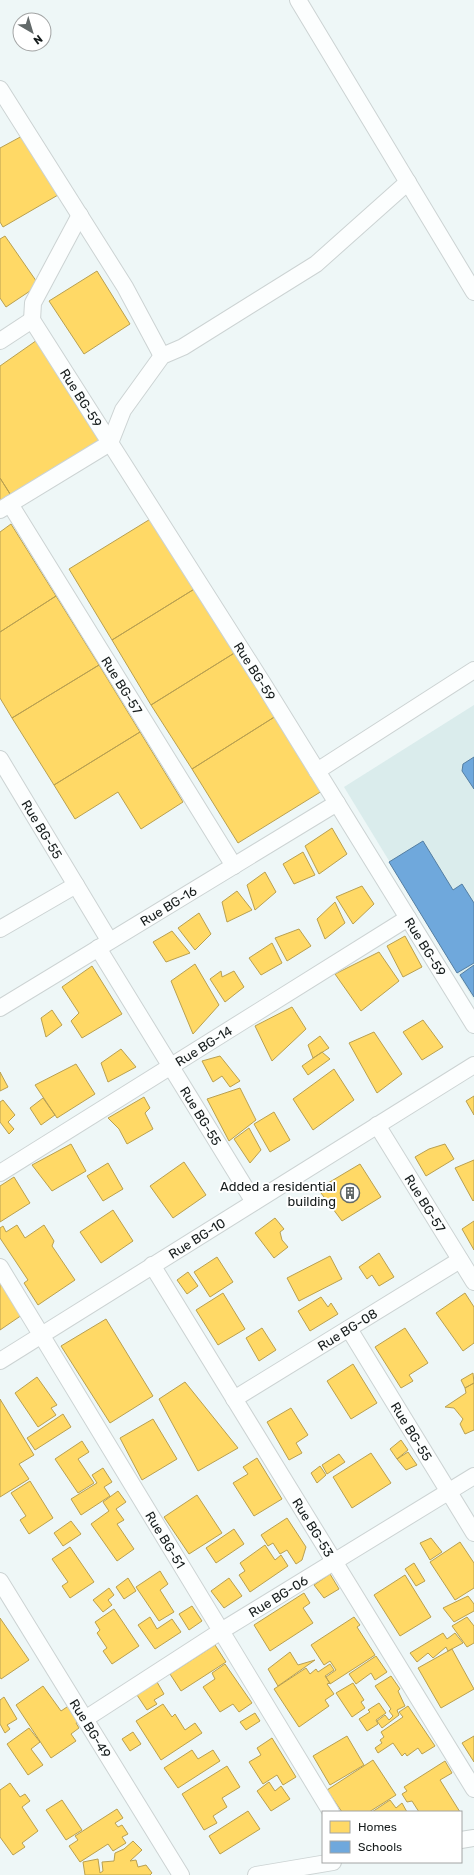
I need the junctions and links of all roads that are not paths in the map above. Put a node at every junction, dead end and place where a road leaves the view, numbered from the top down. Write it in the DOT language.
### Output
graph roads {
  1 [pos="298,0"];
  2 [pos="0,89"];
  3 [pos="0,114"];
  4 [pos="21,122"];
  5 [pos="408,182"];
  6 [pos="80,215"];
  7 [pos="474,292"];
  8 [pos="32,320"];
  9 [pos="0,341"];
  10 [pos="162,356"];
  11 [pos="110,443"];
  12 [pos="5,507"];
  13 [pos="474,670"];
  14 [pos="0,759"];
  15 [pos="317,771"];
  16 [pos="337,803"];
  17 [pos="234,866"];
  18 [pos="76,885"];
  19 [pos="408,918"];
  20 [pos="0,929"];
  21 [pos="104,944"];
  22 [pos="0,1008"];
  23 [pos="474,1025"];
  24 [pos="474,1065"];
  25 [pos="171,1066"];
  26 [pos="377,1125"];
  27 [pos="0,1173"];
  28 [pos="254,1202"];
  29 [pos="460,1260"];
  30 [pos="152,1265"];
  31 [pos="0,1267"];
  32 [pos="474,1282"];
  33 [pos="349,1328"];
  34 [pos="41,1335"];
  35 [pos="0,1361"];
  36 [pos="234,1399"];
  37 [pos="474,1476"];
  38 [pos="448,1492"];
  39 [pos="474,1533"];
  40 [pos="334,1562"];
  41 [pos="0,1581"];
  42 [pos="221,1631"];
  43 [pos="85,1719"];
  44 [pos="474,1789"];
  45 [pos="330,1811"];
  46 [pos="474,1838"];
  47 [pos="462,1840"];
  48 [pos="327,1863"];
  49 [pos="181,1875"];
  50 [pos="256,1875"];
  1 -- 5 [label="street"];
  2 -- 4 [label="street"];
  3 -- 4 [label="street"];
  4 -- 6 [label="street"];
  5 -- 7 [label="street"];
  5 -- 10 [label="street"];
  6 -- 8 [label="street"];
  6 -- 10 [label="street"];
  8 -- 9 [label="street"];
  8 -- 11 [label="street, Rue BG-59"];
  10 -- 11 [label="street"];
  11 -- 12 [label="street"];
  11 -- 15 [label="street, Rue BG-59"];
  12 -- 17 [label="street, Rue BG-57"];
  13 -- 15 [label="street"];
  14 -- 18 [label="street, Rue BG-55"];
  15 -- 16 [label="street, Rue BG-59"];
  16 -- 17 [label="street, Rue BG-16"];
  16 -- 19 [label="street, Rue BG-59"];
  17 -- 21 [label="street, Rue BG-16"];
  18 -- 20 [label="street"];
  18 -- 21 [label="street, Rue BG-55"];
  19 -- 23 [label="street, Rue BG-59"];
  19 -- 25 [label="street, Rue BG-14"];
  21 -- 22 [label="street, Rue BG-16"];
  21 -- 25 [label="street, Rue BG-55"];
  24 -- 26 [label="street, Rue BG-10"];
  25 -- 27 [label="street, Rue BG-14"];
  25 -- 28 [label="street, Rue BG-55"];
  26 -- 28 [label="street, Rue BG-10"];
  26 -- 29 [label="street, Rue BG-57"];
  28 -- 30 [label="street, Rue BG-10"];
  29 -- 32 [label="street, Rue BG-57"];
  29 -- 33 [label="street, Rue BG-08"];
  30 -- 34 [label="street, Rue BG-10"];
  30 -- 36 [label="street, Rue BG-53"];
  31 -- 34 [label="street, Rue BG-51"];
  33 -- 36 [label="street, Rue BG-08"];
  33 -- 38 [label="street, Rue BG-55"];
  34 -- 35 [label="street, Rue BG-10"];
  34 -- 42 [label="street, Rue BG-51"];
  36 -- 40 [label="street, Rue BG-53"];
  37 -- 38 [label="street, Rue BG-06"];
  38 -- 39 [label="street, Rue BG-55"];
  38 -- 40 [label="street, Rue BG-06"];
  40 -- 42 [label="street, Rue BG-06"];
  40 -- 44 [label="street, Rue BG-53"];
  41 -- 43 [label="street, Rue BG-49"];
  42 -- 43 [label="street, Rue BG-06"];
  42 -- 45 [label="street, Rue BG-51"];
  43 -- 49 [label="street, Rue BG-49"];
  46 -- 47 [label="street"];
  48 -- 50 [label="street"];
}
